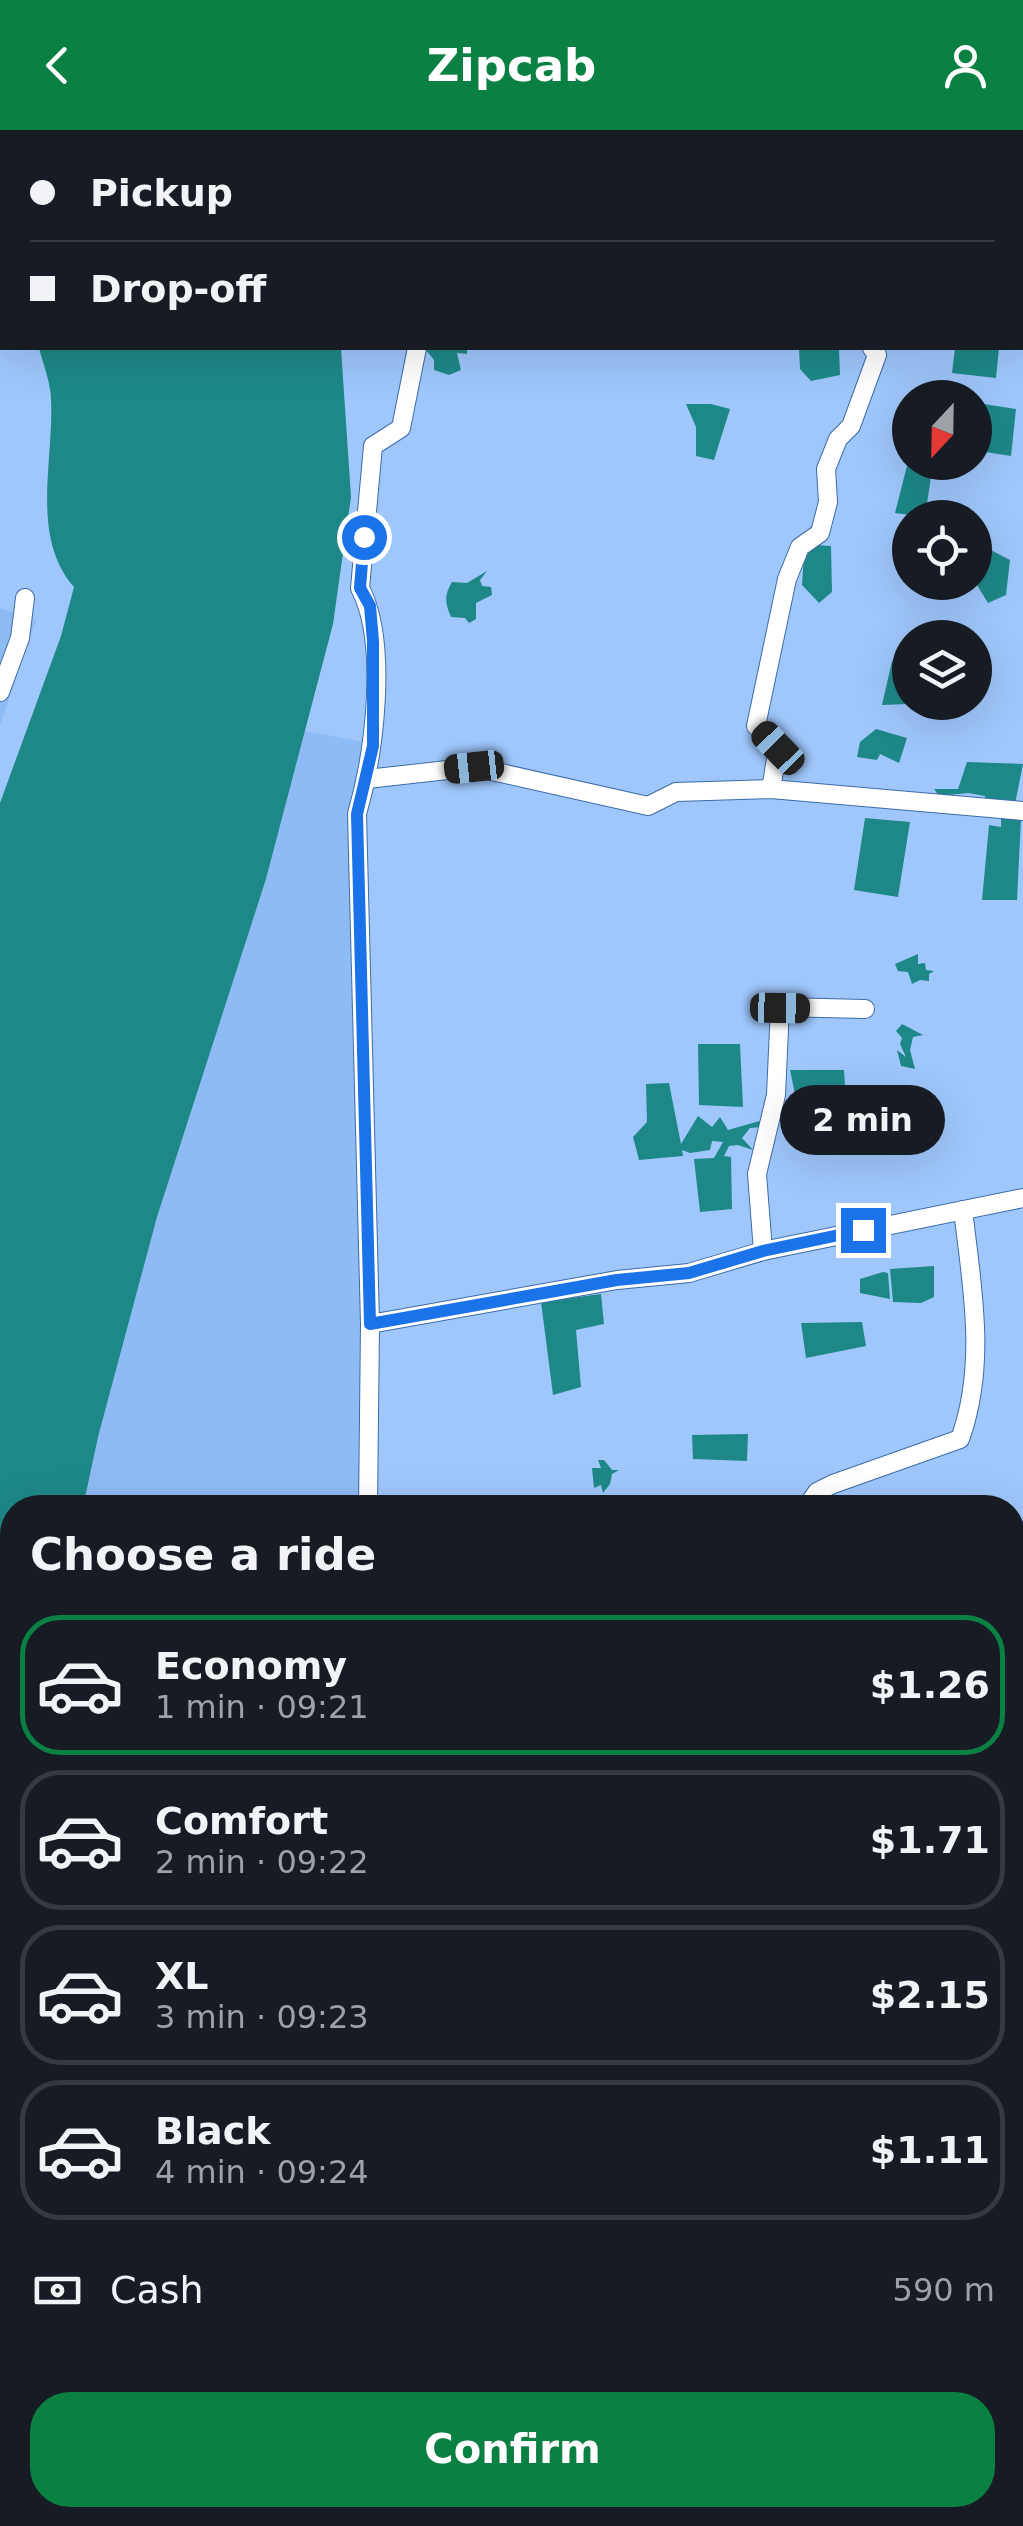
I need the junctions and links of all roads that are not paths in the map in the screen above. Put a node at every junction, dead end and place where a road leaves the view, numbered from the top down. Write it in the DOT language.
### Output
graph roads {
  1 [pos="416,350"];
  2 [pos="873,350"];
  3 [pos="25,598"];
  4 [pos="0,692"];
  5 [pos="367,779"];
  6 [pos="771,789"];
  7 [pos="1023,812"];
  8 [pos="865,1009"];
  9 [pos="1023,1198"];
  10 [pos="963,1210"];
  11 [pos="763,1251"];
  12 [pos="370,1324"];
  13 [pos="368,1495"];
  14 [pos="815,1495"];
  1 -- 5 [label="street"];
  2 -- 6 [label="street"];
  3 -- 4 [label="street"];
  5 -- 6 [label="street"];
  5 -- 12 [label="street"];
  6 -- 7 [label="street"];
  8 -- 11 [label="street"];
  9 -- 10 [label="street"];
  10 -- 11 [label="street"];
  10 -- 14 [label="street"];
  11 -- 12 [label="street"];
  12 -- 13 [label="street"];
}
